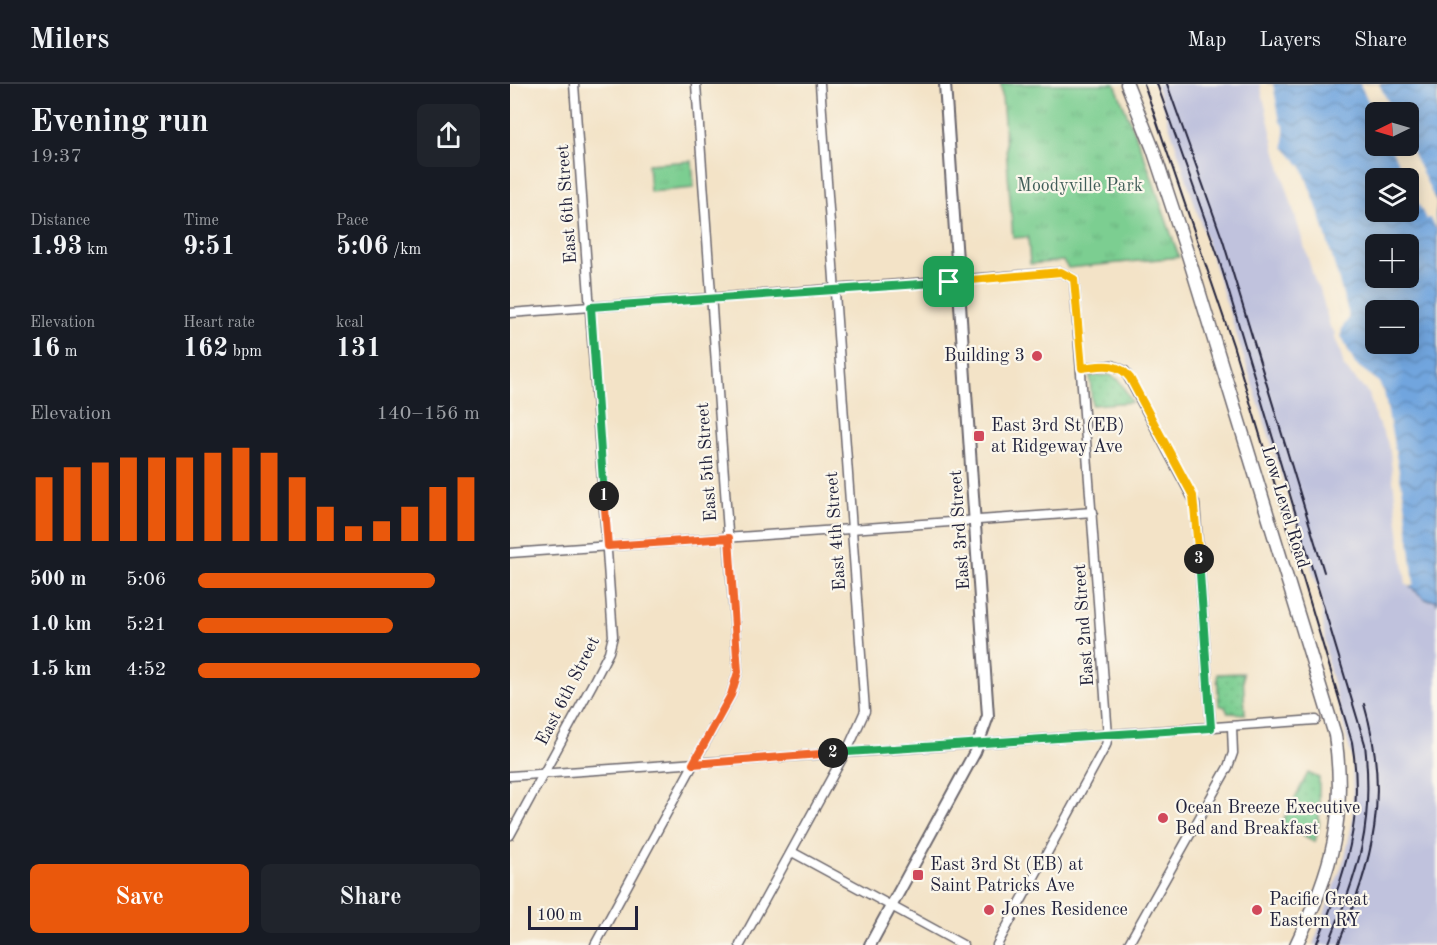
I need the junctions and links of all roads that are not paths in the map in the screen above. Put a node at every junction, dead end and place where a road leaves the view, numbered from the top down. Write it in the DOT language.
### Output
graph roads {
  1 [pos="574,84"];
  2 [pos="696,84"];
  3 [pos="820,84"];
  4 [pos="945,84"];
  5 [pos="1127,84"];
  6 [pos="959,281"];
  7 [pos="834,290"];
  8 [pos="712,298"];
  9 [pos="591,307"];
  10 [pos="510,313"];
  11 [pos="1082,368"];
  12 [pos="1093,512"];
  13 [pos="975,520"];
  14 [pos="852,529"];
  15 [pos="729,538"];
  16 [pos="608,546"];
  17 [pos="510,553"];
  18 [pos="1316,720"];
  19 [pos="1232,727"];
  20 [pos="1211,728"];
  21 [pos="1108,736"];
  22 [pos="980,742"];
  23 [pos="845,752"];
  24 [pos="693,764"];
  25 [pos="543,774"];
  26 [pos="510,776"];
  27 [pos="510,835"];
  28 [pos="792,852"];
  29 [pos="892,906"];
  30 [pos="595,945"];
  31 [pos="740,945"];
  32 [pos="870,945"];
  33 [pos="963,945"];
  34 [pos="997,945"];
  35 [pos="1128,945"];
  36 [pos="1296,945"];
  1 -- 9 [label="street, East 6th Street"];
  2 -- 8 [label="street, East 5th Street"];
  3 -- 7 [label="street, East 4th Street"];
  4 -- 6 [label="street, East 3rd Street"];
  5 -- 36 [label="main road, Low Level Road"];
  6 -- 7 [label="street"];
  6 -- 11 [label="street, East 2nd Street"];
  6 -- 13 [label="street, East 3rd Street"];
  7 -- 8 [label="street"];
  7 -- 14 [label="street, East 4th Street"];
  8 -- 9 [label="street"];
  8 -- 15 [label="street, East 5th Street"];
  9 -- 10 [label="street"];
  9 -- 16 [label="street, East 6th Street"];
  11 -- 12 [label="street, East 2nd Street"];
  11 -- 20 [label="street"];
  12 -- 13 [label="street"];
  12 -- 21 [label="street, East 2nd Street"];
  13 -- 14 [label="street"];
  13 -- 22 [label="street, East 3rd Street"];
  14 -- 15 [label="street"];
  14 -- 23 [label="street, East 4th Street"];
  15 -- 16 [label="street"];
  15 -- 24 [label="street, East 5th Street"];
  16 -- 17 [label="street"];
  16 -- 25 [label="street, East 6th Street"];
  18 -- 19 [label="street"];
  19 -- 20 [label="street"];
  19 -- 35 [label="street"];
  20 -- 21 [label="street"];
  21 -- 22 [label="street"];
  21 -- 34 [label="street, East 2nd Street"];
  22 -- 23 [label="street"];
  22 -- 29 [label="street, East 3rd Street"];
  23 -- 24 [label="street"];
  23 -- 28 [label="street, East 4th Street"];
  24 -- 25 [label="street"];
  24 -- 30 [label="street, East 5th Street"];
  25 -- 26 [label="street"];
  25 -- 27 [label="street, East 6th Street"];
  28 -- 29 [label="street"];
  28 -- 31 [label="street, East 4th Street"];
  29 -- 32 [label="street, East 3rd Street"];
  29 -- 33 [label="street"];
}
